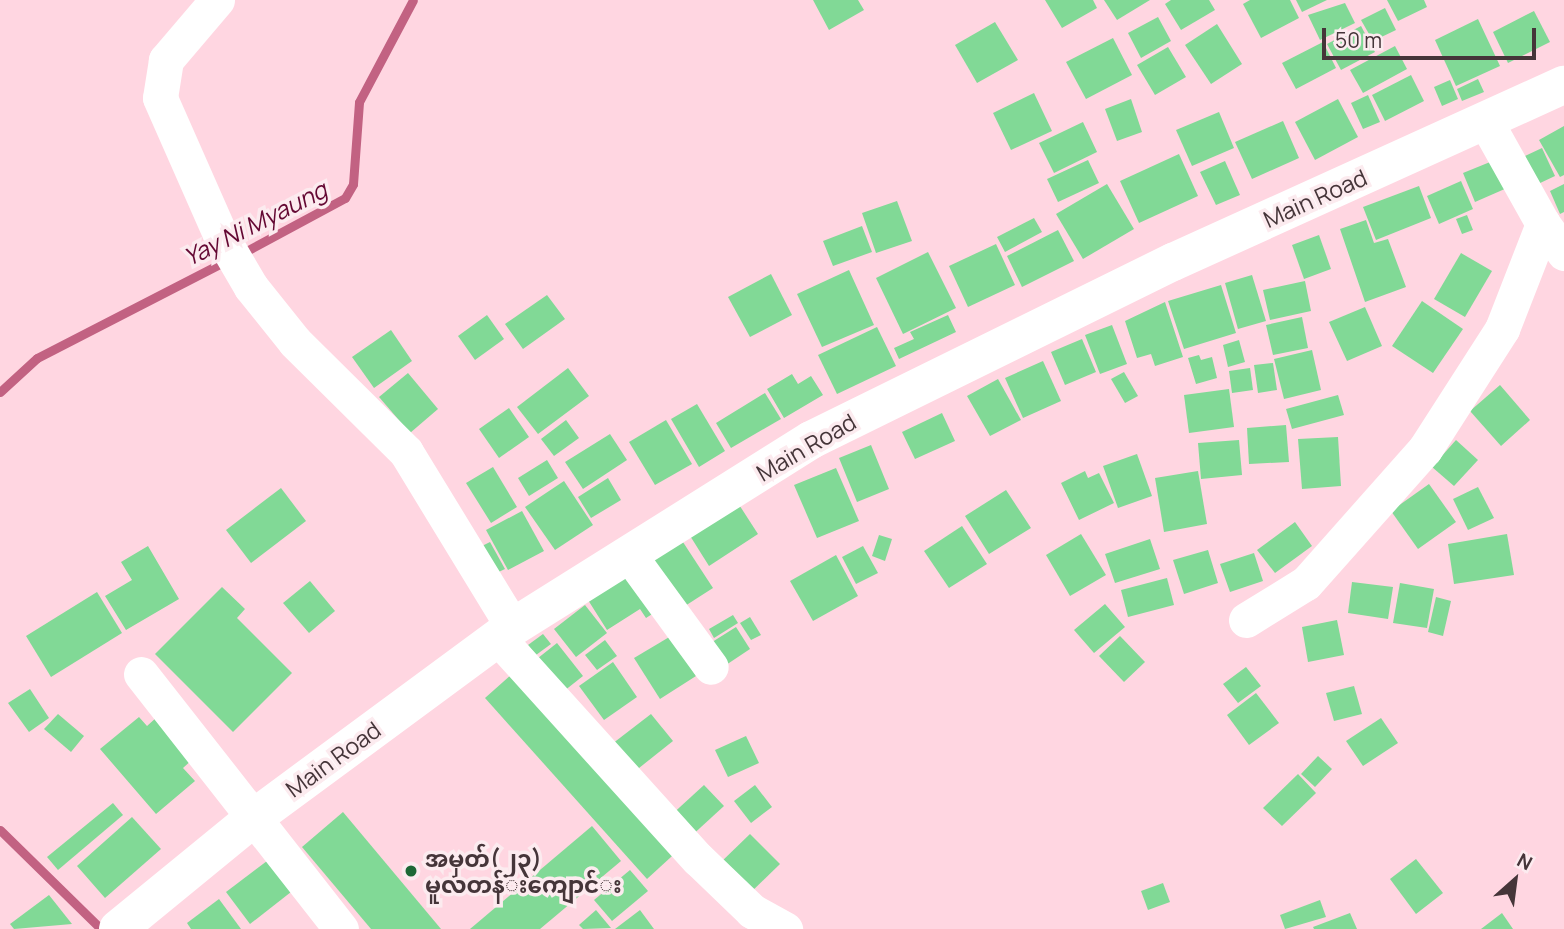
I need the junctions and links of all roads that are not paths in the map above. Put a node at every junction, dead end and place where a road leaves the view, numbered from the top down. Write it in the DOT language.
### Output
graph roads {
  1 [pos="217,0"];
  2 [pos="1564,85"];
  3 [pos="1486,122"];
  4 [pos="1543,224"];
  5 [pos="1564,253"];
  6 [pos="630,556"];
  7 [pos="1246,620"];
  8 [pos="505,632"];
  9 [pos="711,667"];
  10 [pos="141,674"];
  11 [pos="255,817"];
  12 [pos="133,919"];
  13 [pos="341,929"];
  14 [pos="785,929"];
  1 -- 8 [label="street"];
  2 -- 3 [label="main road, Main Road"];
  3 -- 4 [label="street"];
  3 -- 6 [label="main road, Main Road"];
  4 -- 5 [label="street"];
  4 -- 7 [label="street"];
  6 -- 8 [label="main road, Main Road"];
  6 -- 9 [label="street"];
  8 -- 11 [label="main road, Main Road"];
  8 -- 14 [label="street"];
  10 -- 11 [label="street"];
  11 -- 12 [label="main road, Main Road"];
  11 -- 13 [label="street"];
}
